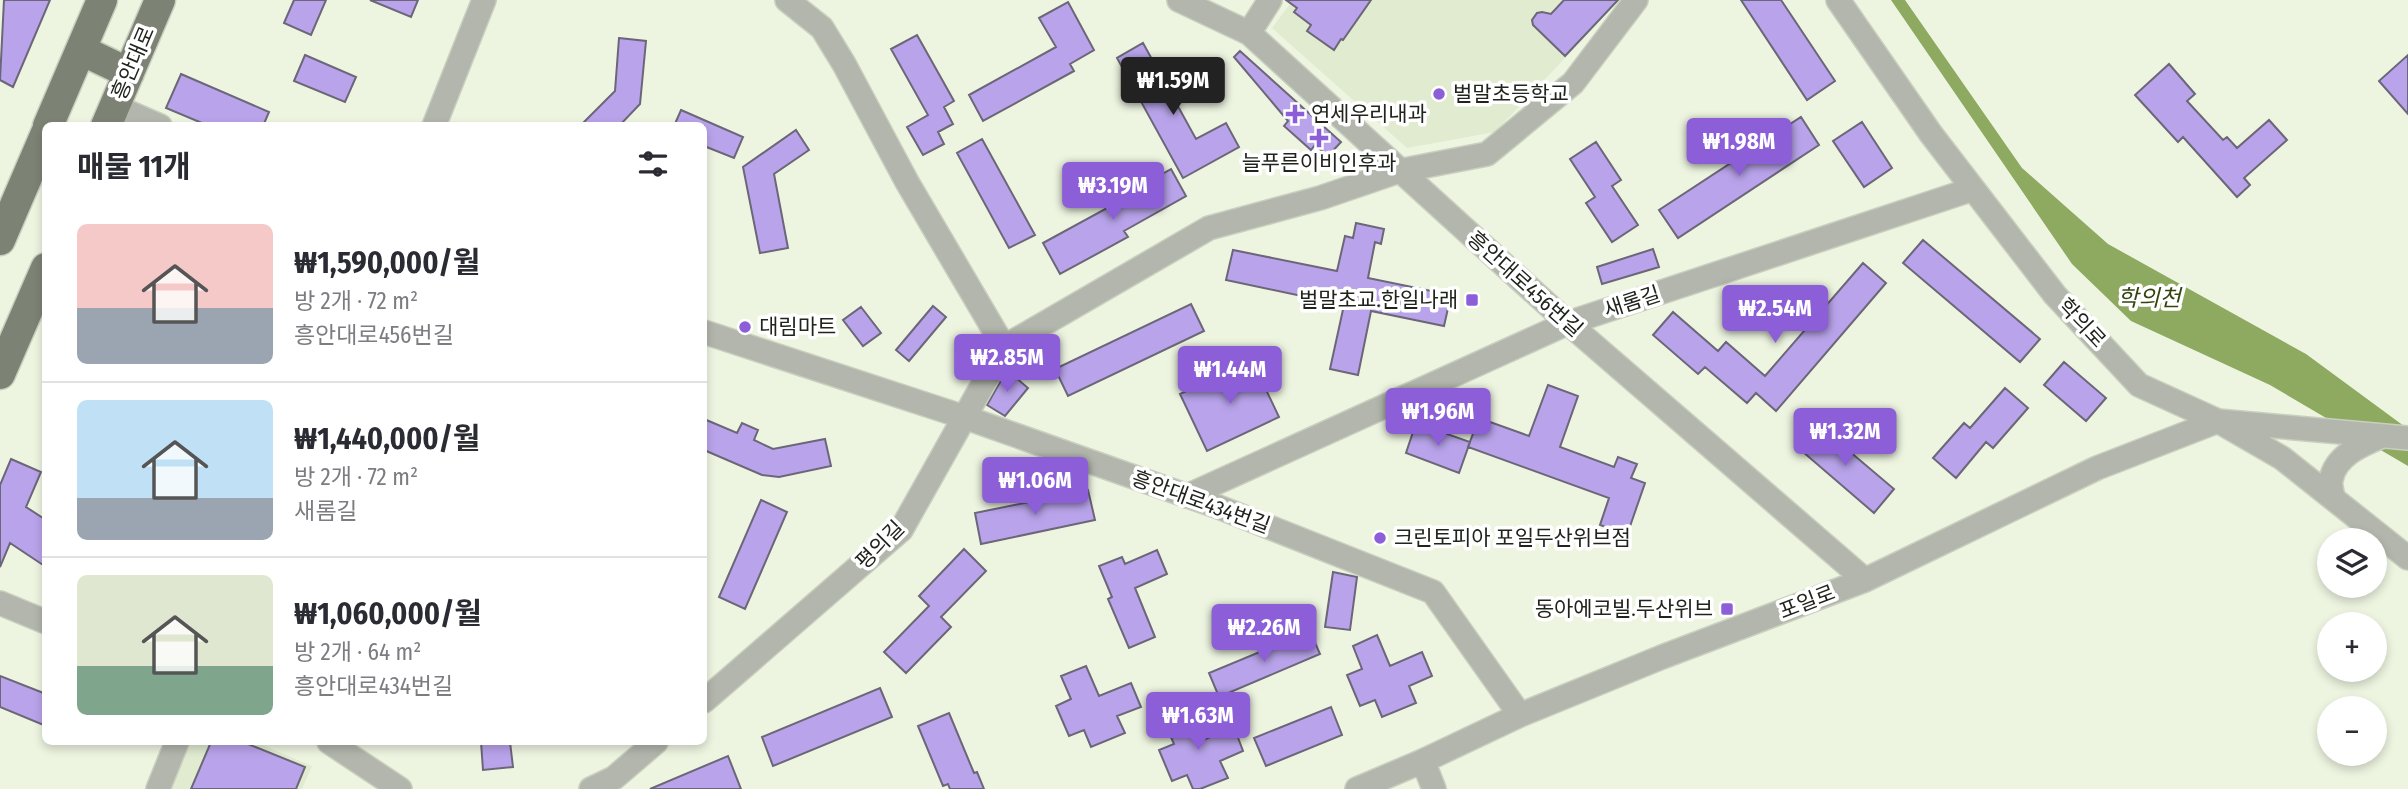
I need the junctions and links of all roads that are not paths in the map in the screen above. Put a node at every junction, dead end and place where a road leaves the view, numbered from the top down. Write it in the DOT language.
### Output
graph roads {
  1 [pos="102,0"];
  2 [pos="160,0"];
  3 [pos="484,0"];
  4 [pos="787,0"];
  5 [pos="1179,0"];
  6 [pos="1270,0"];
  7 [pos="1636,0"];
  8 [pos="1838,0"];
  9 [pos="1249,33"];
  10 [pos="81,50"];
  11 [pos="129,73"];
  12 [pos="110,116"];
  13 [pos="52,122"];
  14 [pos="140,122"];
  15 [pos="436,122"];
  16 [pos="42,145"];
  17 [pos="1399,171"];
  18 [pos="1973,189"];
  19 [pos="1,233"];
  20 [pos="42,277"];
  21 [pos="1568,323"];
  22 [pos="707,333"];
  23 [pos="1004,347"];
  24 [pos="0,374"];
  25 [pos="964,417"];
  26 [pos="2218,421"];
  27 [pos="2382,436"];
  28 [pos="2408,438"];
  29 [pos="2332,488"];
  30 [pos="1187,496"];
  31 [pos="2408,558"];
  32 [pos="1865,580"];
  33 [pos="0,603"];
  34 [pos="42,620"];
  35 [pos="707,698"];
  36 [pos="1520,716"];
  37 [pos="176,745"];
  38 [pos="334,745"];
  39 [pos="652,745"];
  40 [pos="1423,761"];
  41 [pos="158,789"];
  42 [pos="400,789"];
  43 [pos="591,789"];
  44 [pos="1357,789"];
  45 [pos="1434,789"];
  1 -- 10 [label="main road"];
  2 -- 11 [label="main road, 흥안대로"];
  3 -- 15 [label="street"];
  4 -- 23 [label="street"];
  5 -- 9 [label="street, 흥안대로456번길"];
  6 -- 9 [label="street"];
  7 -- 17 [label="street"];
  8 -- 18 [label="street, 학의로"];
  9 -- 17 [label="street, 흥안대로456번길"];
  10 -- 11 [label="main road"];
  10 -- 13 [label="main road"];
  11 -- 12 [label="main road, 흥안대로"];
  12 -- 14 [label="street"];
  16 -- 19 [label="main road"];
  17 -- 21 [label="street, 흥안대로456번길"];
  17 -- 23 [label="street"];
  18 -- 21 [label="street, 새롬길"];
  18 -- 26 [label="street, 학의로"];
  20 -- 24 [label="main road"];
  21 -- 30 [label="street, 새롬길"];
  21 -- 32 [label="street, 흥안대로456번길"];
  22 -- 25 [label="street, 흥안대로434번길"];
  23 -- 25 [label="street, 평의길"];
  25 -- 30 [label="street, 흥안대로434번길"];
  25 -- 35 [label="street, 평의길"];
  26 -- 27 [label="street, 포일로"];
  26 -- 29 [label="street, 학의로"];
  26 -- 32 [label="street, 포일로"];
  27 -- 28 [label="street, 포일로"];
  27 -- 29 [label="street"];
  29 -- 31 [label="street, 학의로"];
  30 -- 36 [label="street, 흥안대로434번길"];
  32 -- 36 [label="street, 포일로"];
  33 -- 34 [label="street"];
  36 -- 40 [label="street, 포일로"];
  37 -- 41 [label="street"];
  38 -- 42 [label="street"];
  39 -- 43 [label="street"];
  40 -- 44 [label="street, 포일로"];
  40 -- 45 [label="street"];
}
